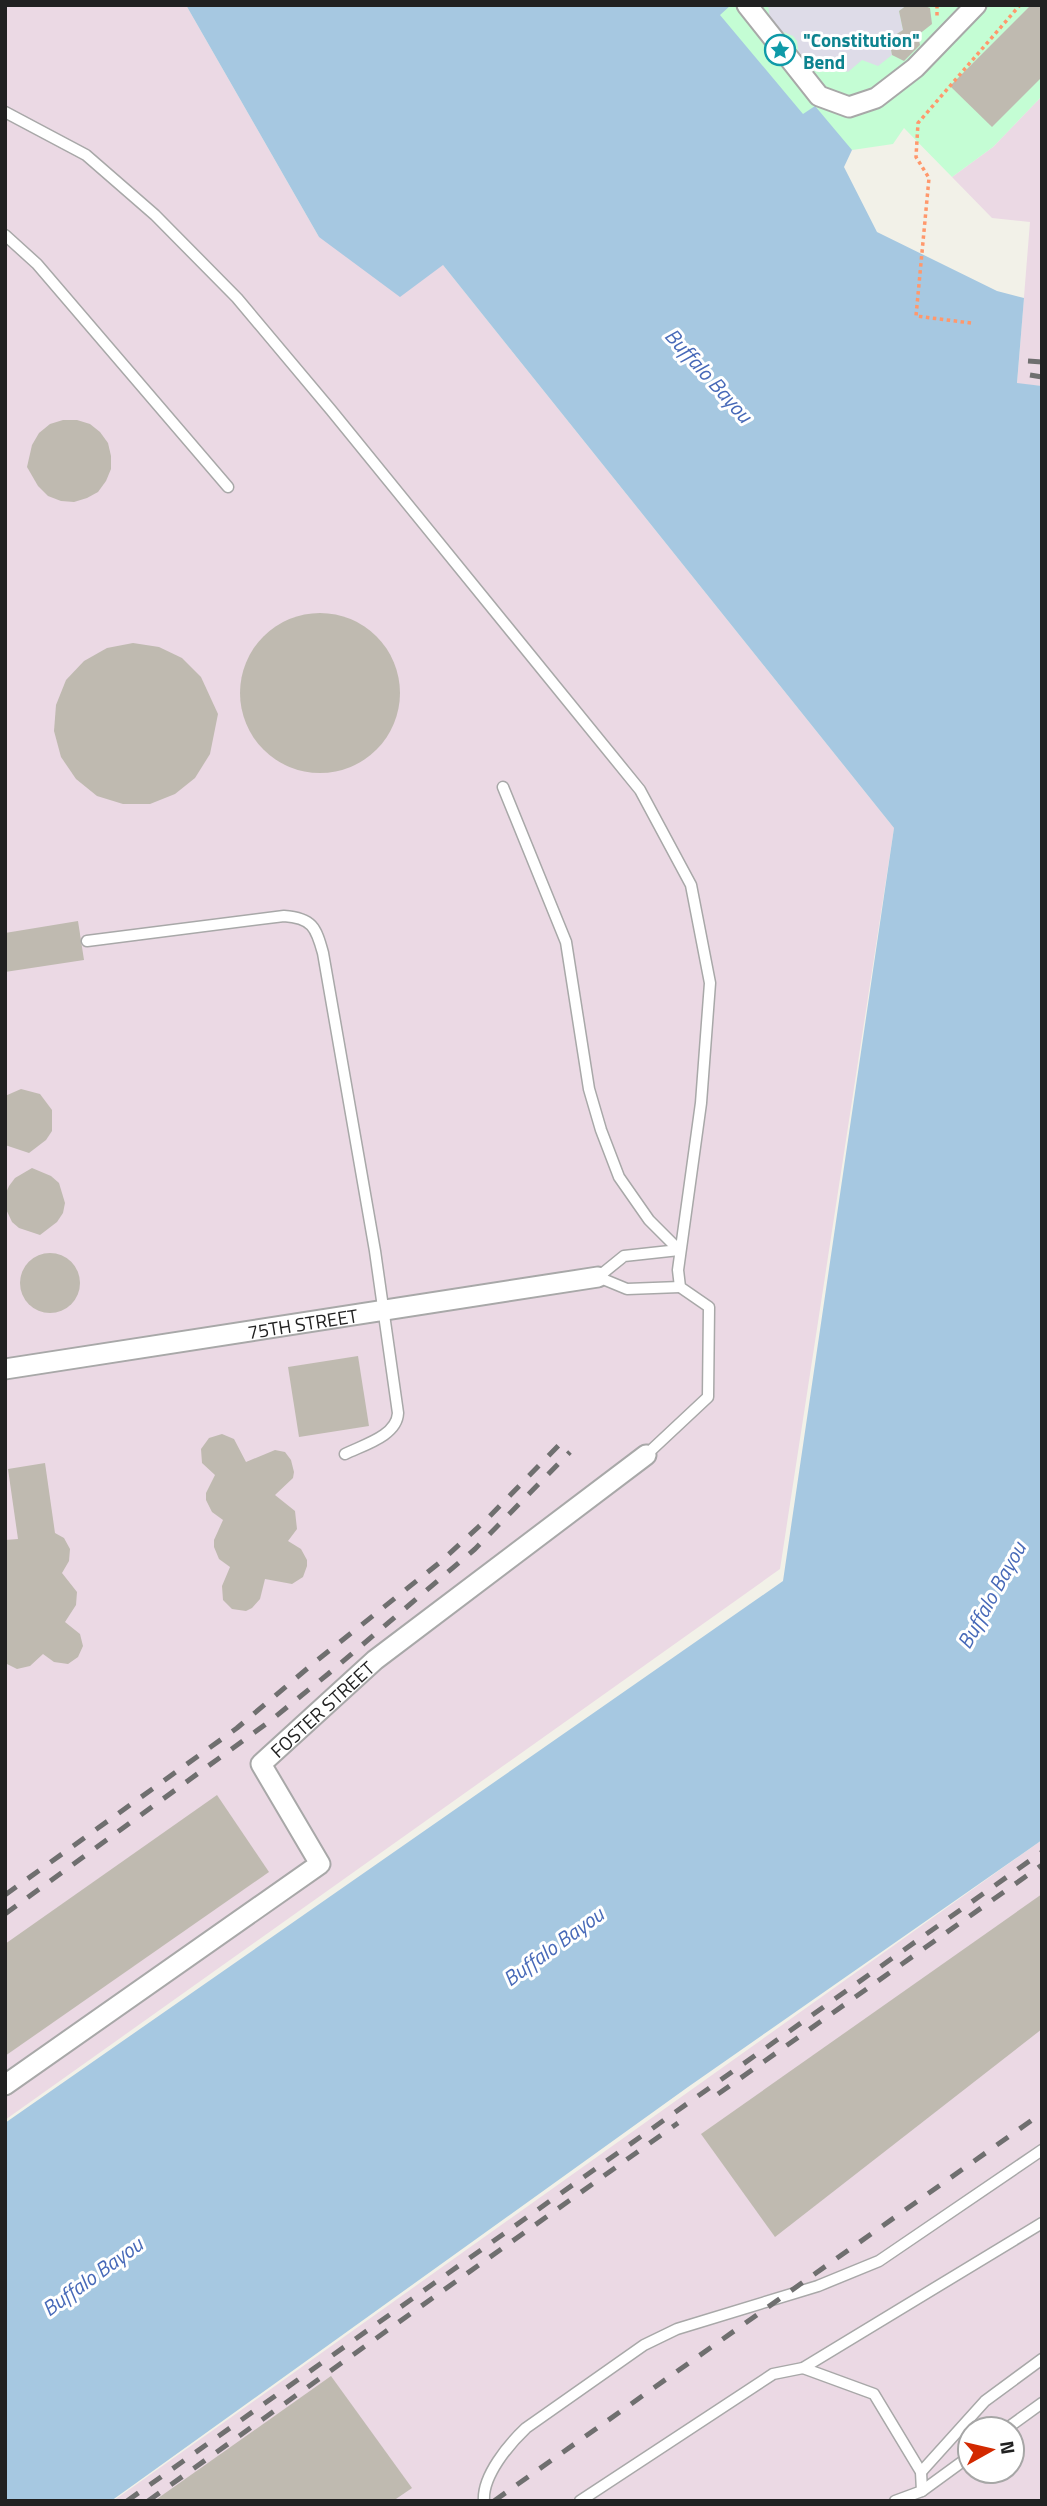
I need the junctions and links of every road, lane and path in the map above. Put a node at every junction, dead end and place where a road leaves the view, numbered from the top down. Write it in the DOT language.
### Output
graph roads {
  1 [pos="747,5"];
  2 [pos="976,5"];
  3 [pos="1020,5"];
  4 [pos="5,113"];
  5 [pos="5,235"];
  6 [pos="971,323"];
  7 [pos="228,487"];
  8 [pos="503,787"];
  9 [pos="88,941"];
  10 [pos="679,1250"];
  11 [pos="598,1277"];
  12 [pos="680,1287"];
  13 [pos="385,1310"];
  14 [pos="5,1369"];
  15 [pos="345,1454"];
  16 [pos="646,1455"];
  17 [pos="5,2085"];
  18 [pos="1042,2150"];
  19 [pos="1042,2223"];
  20 [pos="1042,2359"];
  21 [pos="803,2368"];
  22 [pos="1042,2403"];
  23 [pos="1025,2415"];
  24 [pos="956,2466"];
  25 [pos="921,2472"];
  26 [pos="922,2491"];
  27 [pos="484,2501"];
  28 [pos="580,2501"];
  29 [pos="895,2501"];
  1 -- 2 [label="street"];
  3 -- 6 [label="path"];
  4 -- 10 [label="lane"];
  5 -- 7 [label="lane"];
  8 -- 10 [label="lane"];
  9 -- 13 [label="lane"];
  10 -- 11 [label="lane"];
  10 -- 12 [label="lane"];
  11 -- 12 [label="lane"];
  11 -- 13 [label="street, 75TH STREET"];
  12 -- 16 [label="lane"];
  13 -- 14 [label="street, 75TH STREET"];
  13 -- 15 [label="lane"];
  16 -- 17 [label="street, FOSTER STREET"];
  18 -- 27 [label="lane"];
  19 -- 21 [label="lane"];
  20 -- 25 [label="lane"];
  21 -- 25 [label="lane"];
  21 -- 28 [label="lane"];
  22 -- 23 [label="lane"];
  24 -- 26 [label="lane"];
  25 -- 26 [label="lane"];
  26 -- 29 [label="lane"];
}
